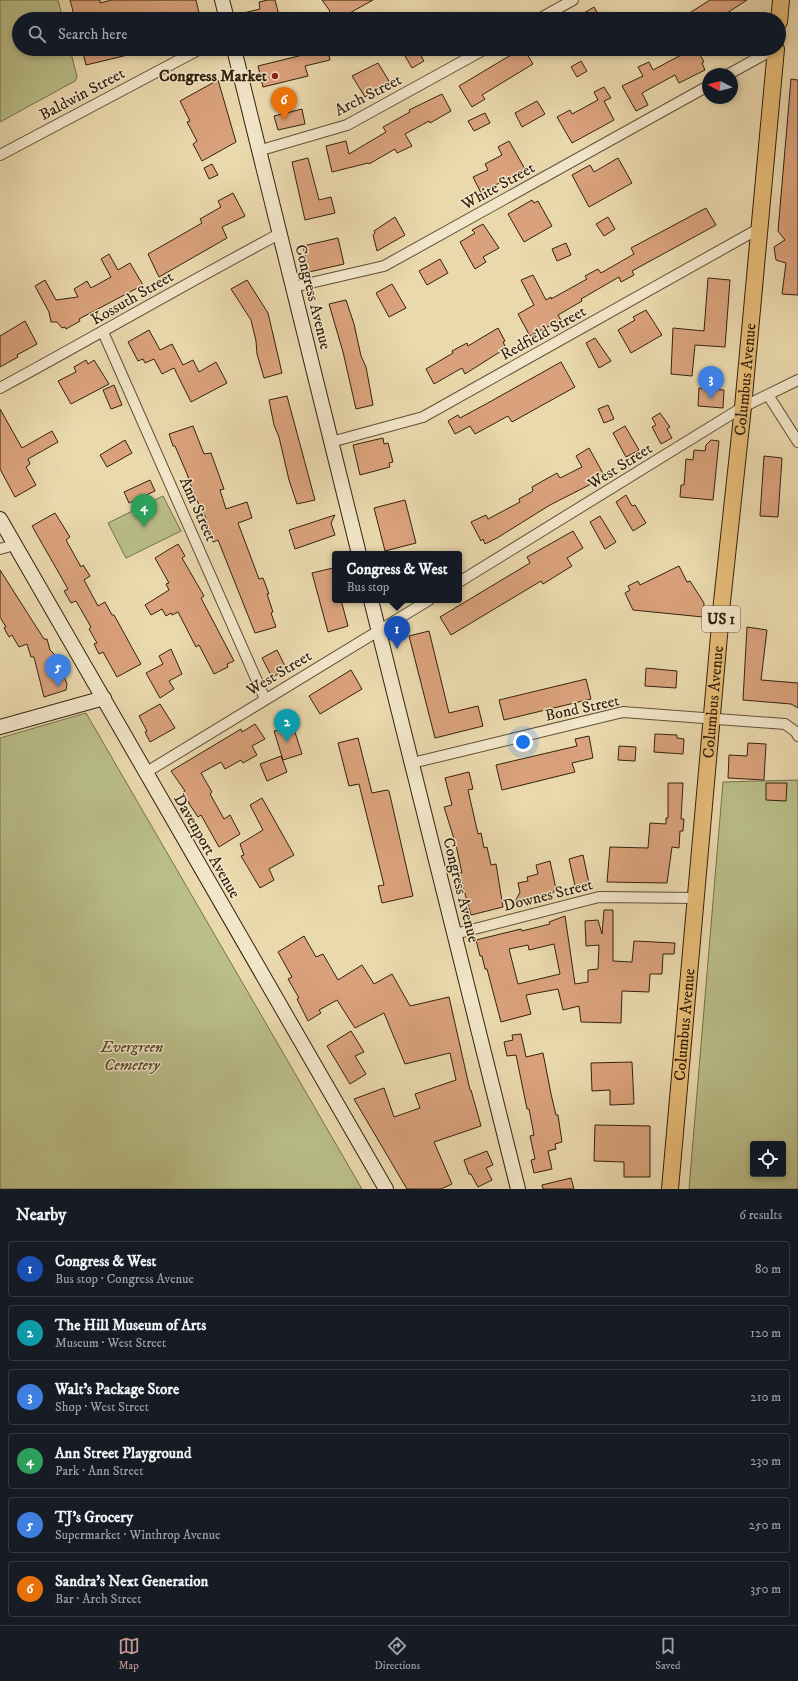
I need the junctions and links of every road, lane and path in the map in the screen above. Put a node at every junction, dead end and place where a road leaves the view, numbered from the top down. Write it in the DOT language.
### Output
graph roads {
  1 [pos="223,0"];
  2 [pos="573,0"];
  3 [pos="781,0"];
  4 [pos="226,12"];
  5 [pos="552,12"];
  6 [pos="780,12"];
  7 [pos="187,56"];
  8 [pos="236,56"];
  9 [pos="472,56"];
  10 [pos="762,56"];
  11 [pos="774,56"];
  12 [pos="738,69"];
  13 [pos="702,89"];
  14 [pos="258,151"];
  15 [pos="0,155"];
  16 [pos="760,228"];
  17 [pos="279,234"];
  18 [pos="293,287"];
  19 [pos="103,332"];
  20 [pos="798,380"];
  21 [pos="0,388"];
  22 [pos="768,395"];
  23 [pos="743,407"];
  24 [pos="331,442"];
  25 [pos="798,442"];
  26 [pos="0,519"];
  27 [pos="14,545"];
  28 [pos="0,549"];
  29 [pos="358,551"];
  30 [pos="462,580"];
  31 [pos="372,603"];
  32 [pos="424,603"];
  33 [pos="379,630"];
  34 [pos="104,698"];
  35 [pos="265,699"];
  36 [pos="712,719"];
  37 [pos="0,727"];
  38 [pos="798,736"];
  39 [pos="412,763"];
  40 [pos="145,773"];
  41 [pos="698,898"];
  42 [pos="455,934"];
  43 [pos="386,1189"];
  44 [pos="518,1189"];
  45 [pos="670,1189"];
  1 -- 4 [label="main road"];
  2 -- 5 [label="street"];
  3 -- 6 [label="main road"];
  7 -- 15 [label="street, Baldwin Street"];
  8 -- 14 [label="main road, Congress Avenue"];
  9 -- 14 [label="street, Arch Street"];
  10 -- 12 [label="street"];
  11 -- 16 [label="main road, Columbus Avenue / US 1"];
  13 -- 18 [label="street, White Street"];
  14 -- 17 [label="main road, Congress Avenue"];
  16 -- 23 [label="main road, Columbus Avenue / US 1"];
  16 -- 24 [label="street, Redfield Street"];
  17 -- 18 [label="main road, Congress Avenue"];
  17 -- 19 [label="street, Kossuth Street"];
  18 -- 24 [label="main road, Congress Avenue"];
  19 -- 21 [label="street, Kossuth Street"];
  19 -- 35 [label="street, Ann Street"];
  20 -- 22 [label="street, West Street"];
  22 -- 23 [label="street, West Street"];
  22 -- 25 [label="street"];
  23 -- 30 [label="street, West Street"];
  23 -- 36 [label="main road, Columbus Avenue / US 1"];
  24 -- 29 [label="main road, Congress Avenue"];
  26 -- 27 [label="main road, Davenport Avenue"];
  27 -- 28 [label="street"];
  27 -- 34 [label="main road, Davenport Avenue"];
  31 -- 33 [label="main road, Congress Avenue"];
  32 -- 33 [label="street, West Street"];
  33 -- 35 [label="street, West Street"];
  33 -- 39 [label="main road, Congress Avenue"];
  34 -- 37 [label="main road"];
  34 -- 40 [label="main road, Davenport Avenue"];
  35 -- 40 [label="street, West Street"];
  36 -- 38 [label="street, Bond Street"];
  36 -- 39 [label="street, Bond Street"];
  36 -- 41 [label="main road, Columbus Avenue / US 1"];
  39 -- 42 [label="main road, Congress Avenue"];
  40 -- 43 [label="main road, Davenport Avenue"];
  41 -- 42 [label="street, Downes Street"];
  41 -- 45 [label="main road, Columbus Avenue / US 1"];
  42 -- 44 [label="main road, Congress Avenue"];
}
